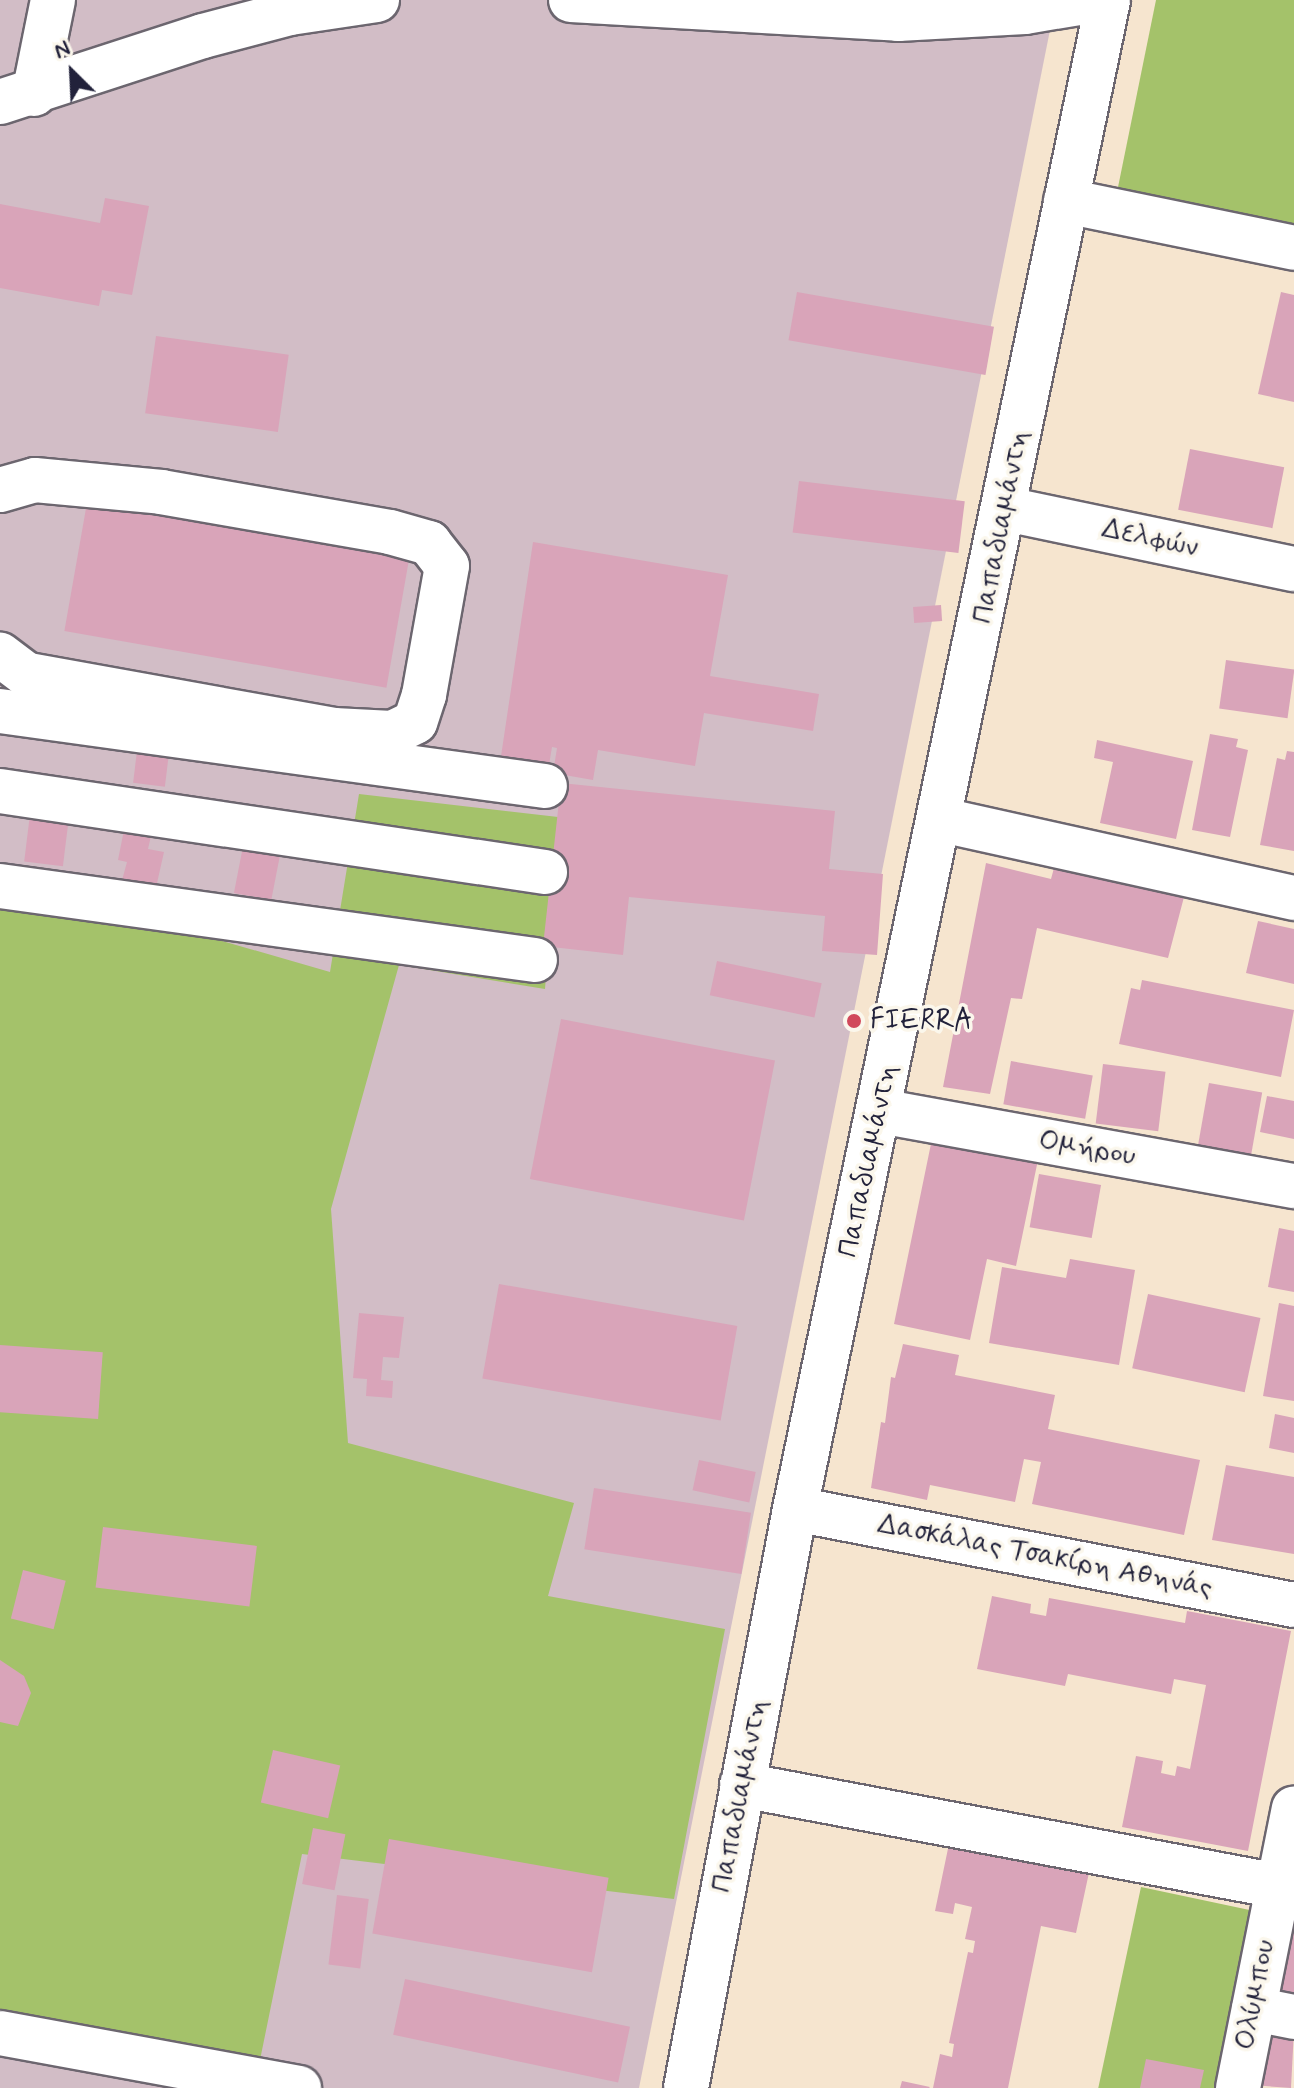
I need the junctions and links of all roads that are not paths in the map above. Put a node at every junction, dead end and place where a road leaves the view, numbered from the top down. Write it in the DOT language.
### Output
graph roads {
  1 [pos="53,0"];
  2 [pos="377,0"];
  3 [pos="571,0"];
  4 [pos="1097,0"];
  5 [pos="1108,0"];
  6 [pos="17,98"];
  7 [pos="1066,201"];
  8 [pos="1294,248"];
  9 [pos="0,490"];
  10 [pos="1006,509"];
  11 [pos="1294,569"];
  12 [pos="0,655"];
  13 [pos="0,711"];
  14 [pos="545,786"];
  15 [pos="0,791"];
  16 [pos="942,820"];
  17 [pos="545,872"];
  18 [pos="0,886"];
  19 [pos="1294,898"];
  20 [pos="535,960"];
  21 [pos="880,1111"];
  22 [pos="1294,1186"];
  23 [pos="795,1509"];
  24 [pos="1294,1605"];
  25 [pos="742,1785"];
  26 [pos="1294,1809"];
  27 [pos="1286,1887"];
  28 [pos="1274,2013"];
  29 [pos="0,2033"];
  30 [pos="299,2088"];
  31 [pos="686,2088"];
  32 [pos="1238,2088"];
  1 -- 6 [label="street"];
  2 -- 6 [label="street"];
  3 -- 4 [label="street"];
  5 -- 7 [label="street, Παπαδιαμάντη"];
  7 -- 8 [label="street"];
  7 -- 10 [label="street, Παπαδιαμάντη"];
  9 -- 12 [label="street"];
  10 -- 11 [label="street, Δελφών"];
  10 -- 16 [label="street, Παπαδιαμάντη"];
  13 -- 14 [label="street"];
  15 -- 17 [label="street"];
  16 -- 19 [label="street"];
  16 -- 21 [label="street, Παπαδιαμάντη"];
  18 -- 20 [label="street"];
  21 -- 22 [label="street, Ομήρου"];
  21 -- 23 [label="street, Παπαδιαμάντη"];
  23 -- 24 [label="street, Δασκάλας Τσακίρη Αθηνάς"];
  23 -- 25 [label="street, Παπαδιαμάντη"];
  25 -- 27 [label="street"];
  25 -- 31 [label="street, Παπαδιαμάντη"];
  26 -- 27 [label="street, Ολύμπου"];
  27 -- 28 [label="street, Ολύμπου"];
  28 -- 32 [label="street, Ολύμπου"];
  29 -- 30 [label="street"];
}
